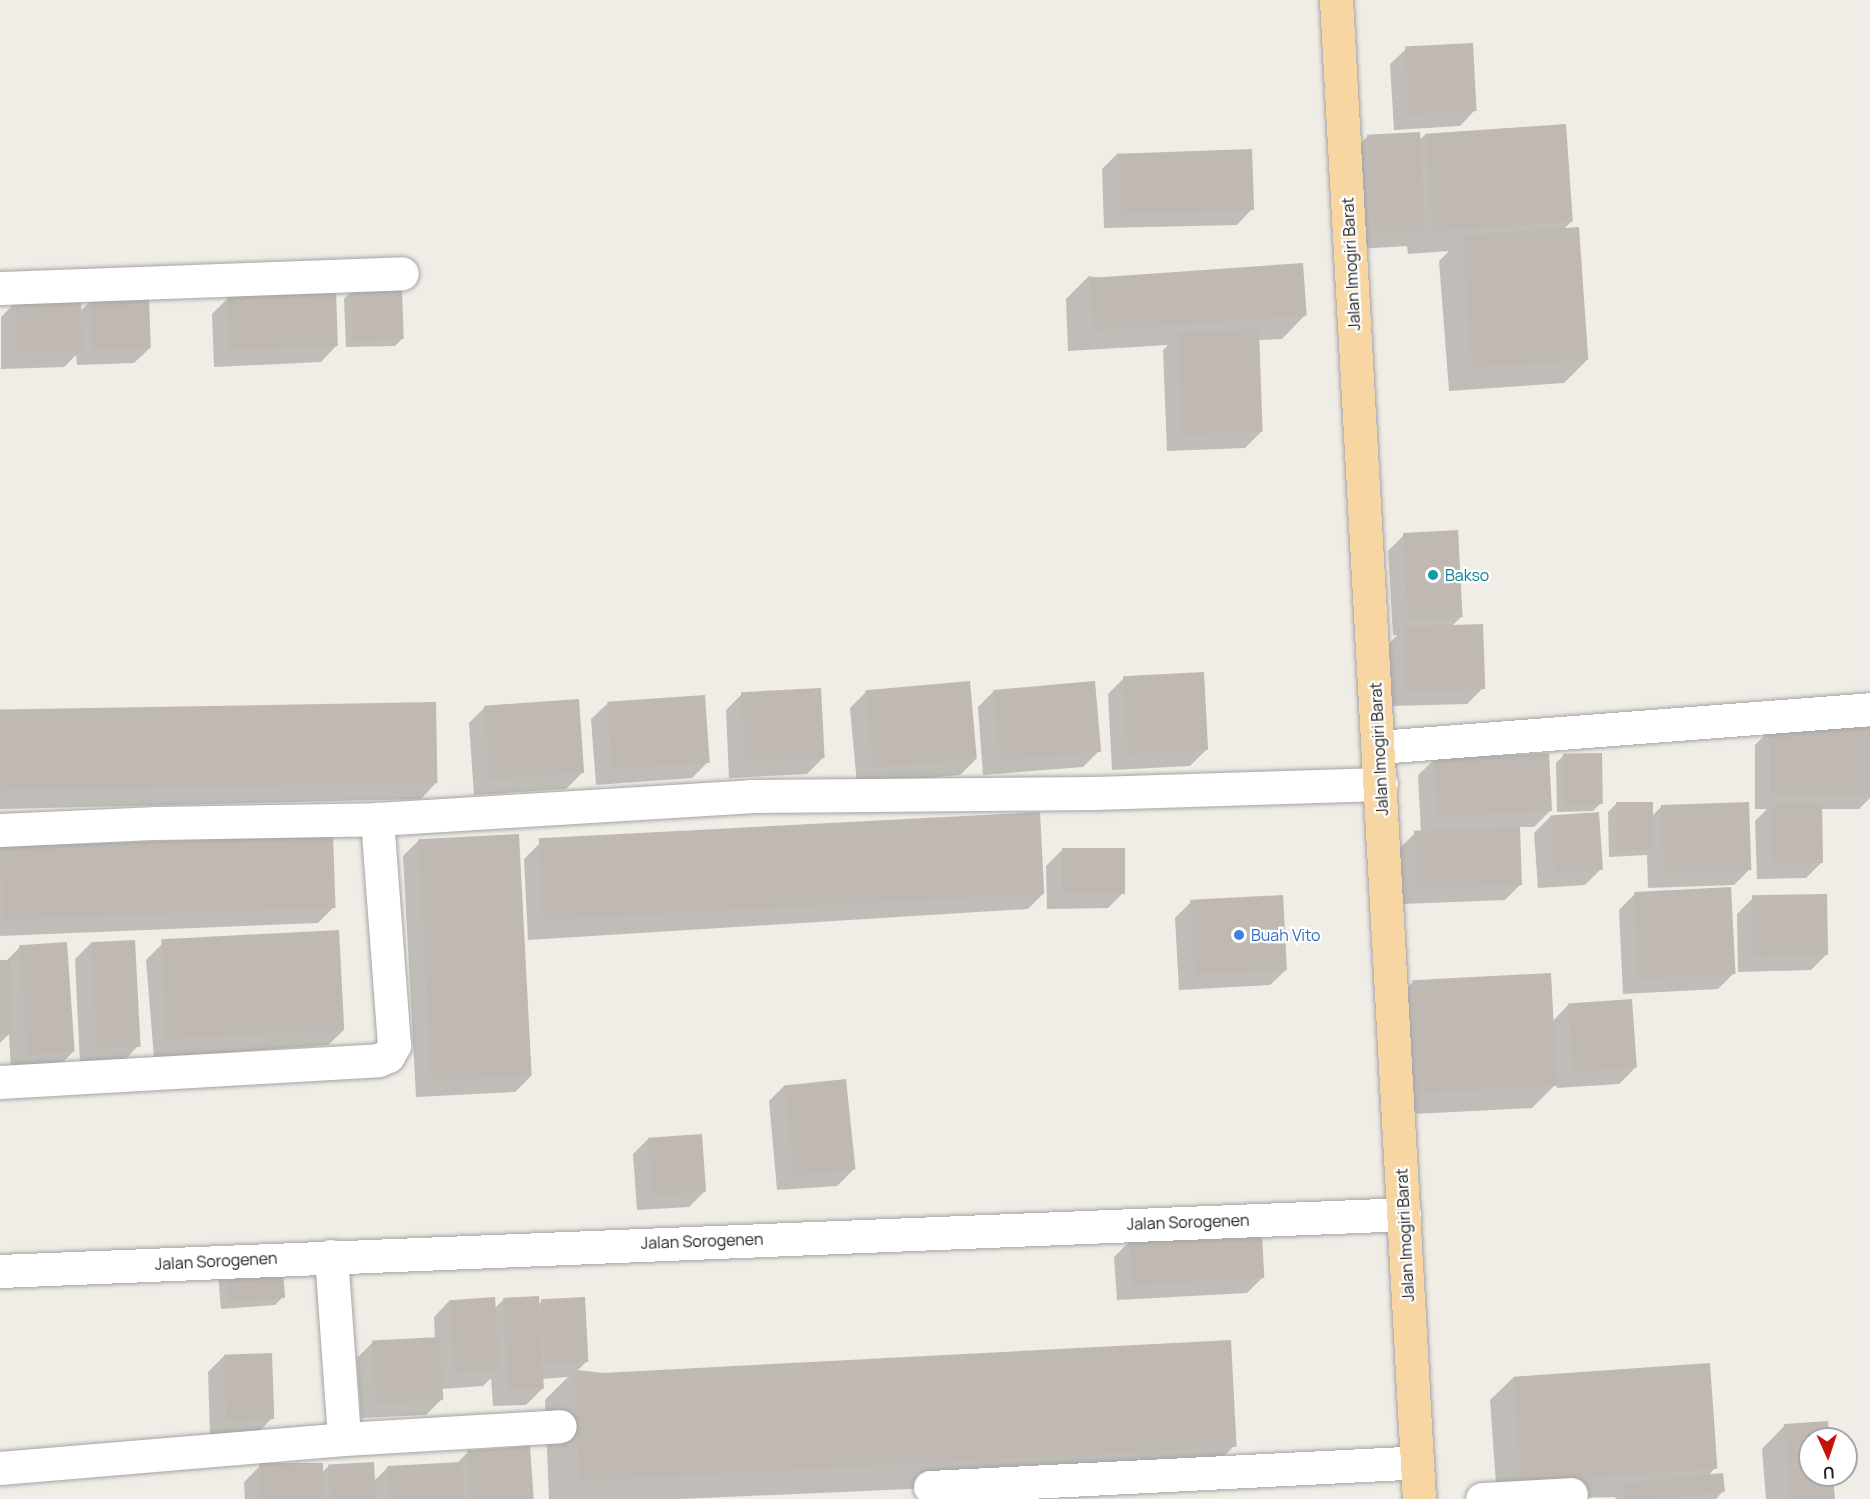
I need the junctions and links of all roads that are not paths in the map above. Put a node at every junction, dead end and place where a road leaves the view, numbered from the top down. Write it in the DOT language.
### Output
graph roads {
  1 [pos="1336,0"];
  2 [pos="402,273"];
  3 [pos="0,288"];
  4 [pos="1870,709"];
  5 [pos="1379,747"];
  6 [pos="1381,784"];
  7 [pos="377,819"];
  8 [pos="0,830"];
  9 [pos="0,1082"];
  10 [pos="1404,1214"];
  11 [pos="331,1256"];
  12 [pos="0,1270"];
  13 [pos="560,1426"];
  14 [pos="344,1439"];
  15 [pos="1417,1462"];
  16 [pos="0,1468"];
  17 [pos="930,1487"];
  18 [pos="1571,1494"];
  19 [pos="1419,1499"];
  20 [pos="1482,1499"];
  1 -- 5 [label="main road, Jalan Imogiri Barat"];
  2 -- 3 [label="street"];
  4 -- 5 [label="street"];
  5 -- 6 [label="main road, Jalan Imogiri Barat"];
  6 -- 7 [label="street"];
  6 -- 10 [label="main road, Jalan Imogiri Barat"];
  7 -- 8 [label="street"];
  7 -- 9 [label="street"];
  10 -- 11 [label="street, Jalan Sorogenen"];
  10 -- 15 [label="main road, Jalan Imogiri Barat"];
  11 -- 12 [label="street, Jalan Sorogenen"];
  11 -- 14 [label="street"];
  13 -- 14 [label="street"];
  14 -- 16 [label="street"];
  15 -- 17 [label="street"];
  15 -- 19 [label="main road, Jalan Imogiri Barat"];
  18 -- 20 [label="street"];
}
